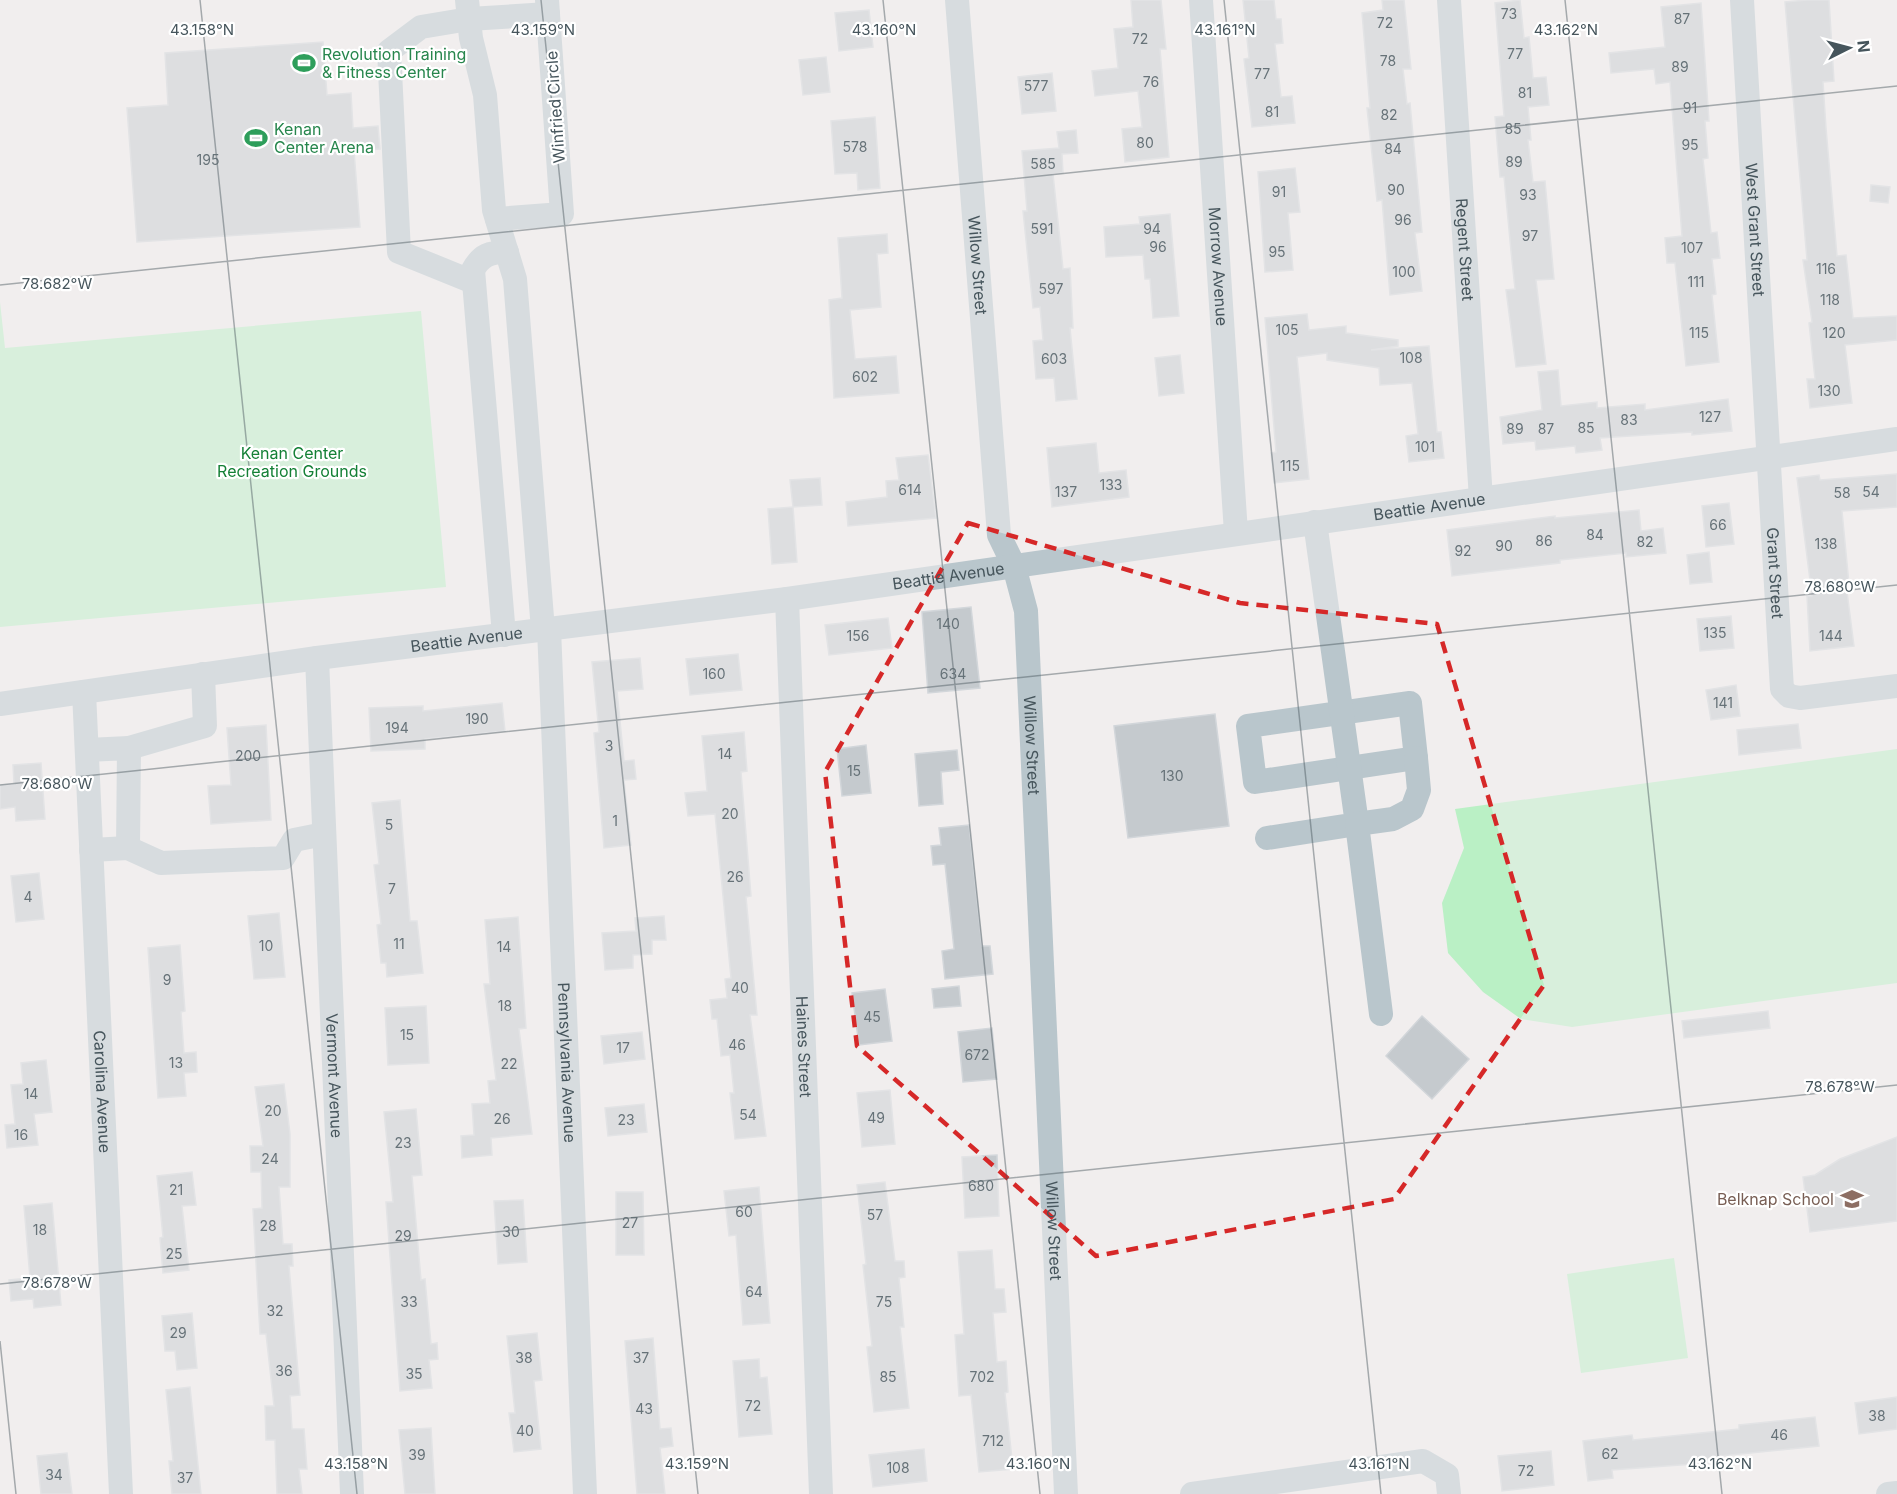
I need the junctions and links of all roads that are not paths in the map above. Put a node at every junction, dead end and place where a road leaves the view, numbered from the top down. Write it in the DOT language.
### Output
graph roads {
  1 [pos="957,0"];
  2 [pos="1201,0"];
  3 [pos="1449,0"];
  4 [pos="1742,0"];
  5 [pos="548,7"];
  6 [pos="468,9"];
  7 [pos="497,219"];
  8 [pos="507,252"];
  9 [pos="473,282"];
  10 [pos="1897,439"];
  11 [pos="1770,458"];
  12 [pos="1481,499"];
  13 [pos="1315,522"];
  14 [pos="1236,533"];
  15 [pos="1014,566"];
  16 [pos="787,599"];
  17 [pos="546,630"];
  18 [pos="504,635"];
  19 [pos="317,658"];
  20 [pos="203,674"];
  21 [pos="1897,686"];
  22 [pos="84,692"];
  23 [pos="0,704"];
  24 [pos="1341,712"];
  25 [pos="129,748"];
  26 [pos="87,750"];
  27 [pos="1416,758"];
  28 [pos="1349,767"];
  29 [pos="1357,824"];
  30 [pos="324,834"];
  31 [pos="1267,838"];
  32 [pos="128,848"];
  33 [pos="91,850"];
  34 [pos="1381,1014"];
  35 [pos="1897,1493"];
  36 [pos="121,1494"];
  37 [pos="352,1494"];
  38 [pos="585,1494"];
  39 [pos="821,1494"];
  40 [pos="1066,1494"];
  41 [pos="1192,1494"];
  42 [pos="1449,1494"];
  43 [pos="1888,1494"];
  1 -- 15 [label="street, Willow Street"];
  2 -- 14 [label="street, Morrow Avenue"];
  3 -- 12 [label="street, Regent Street"];
  4 -- 11 [label="street, West Grant Street"];
  5 -- 6 [label="street"];
  5 -- 7 [label="street, Winfried Circle"];
  6 -- 7 [label="street, Pennsylvania Avenue"];
  6 -- 9 [label="street"];
  7 -- 8 [label="street, Pennsylvania Avenue"];
  8 -- 9 [label="street"];
  8 -- 17 [label="street, Pennsylvania Avenue"];
  9 -- 18 [label="street"];
  10 -- 11 [label="street, Beattie Avenue"];
  11 -- 12 [label="street, Beattie Avenue"];
  11 -- 21 [label="street, Grant Street"];
  12 -- 13 [label="street, Beattie Avenue"];
  13 -- 14 [label="street, Beattie Avenue"];
  13 -- 24 [label="street"];
  14 -- 15 [label="street, Beattie Avenue"];
  15 -- 16 [label="street, Beattie Avenue"];
  15 -- 40 [label="street, Willow Street"];
  16 -- 17 [label="street, Beattie Avenue"];
  16 -- 39 [label="street, Haines Street"];
  17 -- 18 [label="street, Beattie Avenue"];
  17 -- 38 [label="street, Pennsylvania Avenue"];
  18 -- 19 [label="street, Beattie Avenue"];
  19 -- 20 [label="street, Beattie Avenue"];
  19 -- 30 [label="street, Vermont Avenue"];
  20 -- 22 [label="street, Beattie Avenue"];
  20 -- 25 [label="street"];
  22 -- 23 [label="street, Beattie Avenue"];
  22 -- 26 [label="street, Carolina Avenue"];
  24 -- 27 [label="street"];
  24 -- 28 [label="street"];
  24 -- 28 [label="street"];
  25 -- 26 [label="street"];
  25 -- 32 [label="street"];
  26 -- 33 [label="street, Carolina Avenue"];
  27 -- 28 [label="street"];
  27 -- 29 [label="street"];
  28 -- 29 [label="street"];
  29 -- 31 [label="street"];
  29 -- 34 [label="street"];
  30 -- 32 [label="street"];
  30 -- 37 [label="street, Vermont Avenue"];
  32 -- 33 [label="street"];
  33 -- 36 [label="street, Carolina Avenue"];
  35 -- 43 [label="street"];
  41 -- 42 [label="street"];
}
